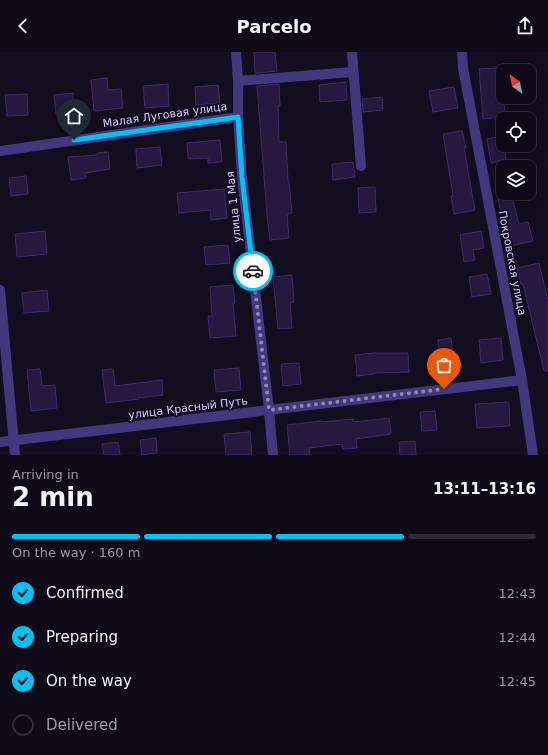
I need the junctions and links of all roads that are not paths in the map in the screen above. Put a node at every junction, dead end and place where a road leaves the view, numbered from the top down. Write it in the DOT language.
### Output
graph roads {
  1 [pos="236,52"];
  2 [pos="352,52"];
  3 [pos="462,52"];
  4 [pos="353,72"];
  5 [pos="238,81"];
  6 [pos="238,117"];
  7 [pos="0,151"];
  8 [pos="361,166"];
  9 [pos="0,290"];
  10 [pos="522,380"];
  11 [pos="269,410"];
  12 [pos="14,441"];
  13 [pos="0,442"];
  14 [pos="15,455"];
  15 [pos="273,455"];
  16 [pos="533,455"];
  1 -- 5 [label="street, улица 1 Мая"];
  2 -- 4 [label="street"];
  3 -- 10 [label="street, Покровская улица"];
  4 -- 5 [label="street"];
  4 -- 8 [label="street"];
  5 -- 6 [label="street, улица 1 Мая"];
  6 -- 7 [label="street, Малая Луговая улица"];
  6 -- 11 [label="street, улица 1 Мая"];
  9 -- 12 [label="street"];
  10 -- 11 [label="street, улица Красный Путь"];
  10 -- 16 [label="street, Покровская улица"];
  11 -- 12 [label="street, улица Красный Путь"];
  11 -- 15 [label="street, улица 1 Мая"];
  12 -- 13 [label="street, улица Красный Путь"];
  12 -- 14 [label="street"];
}
